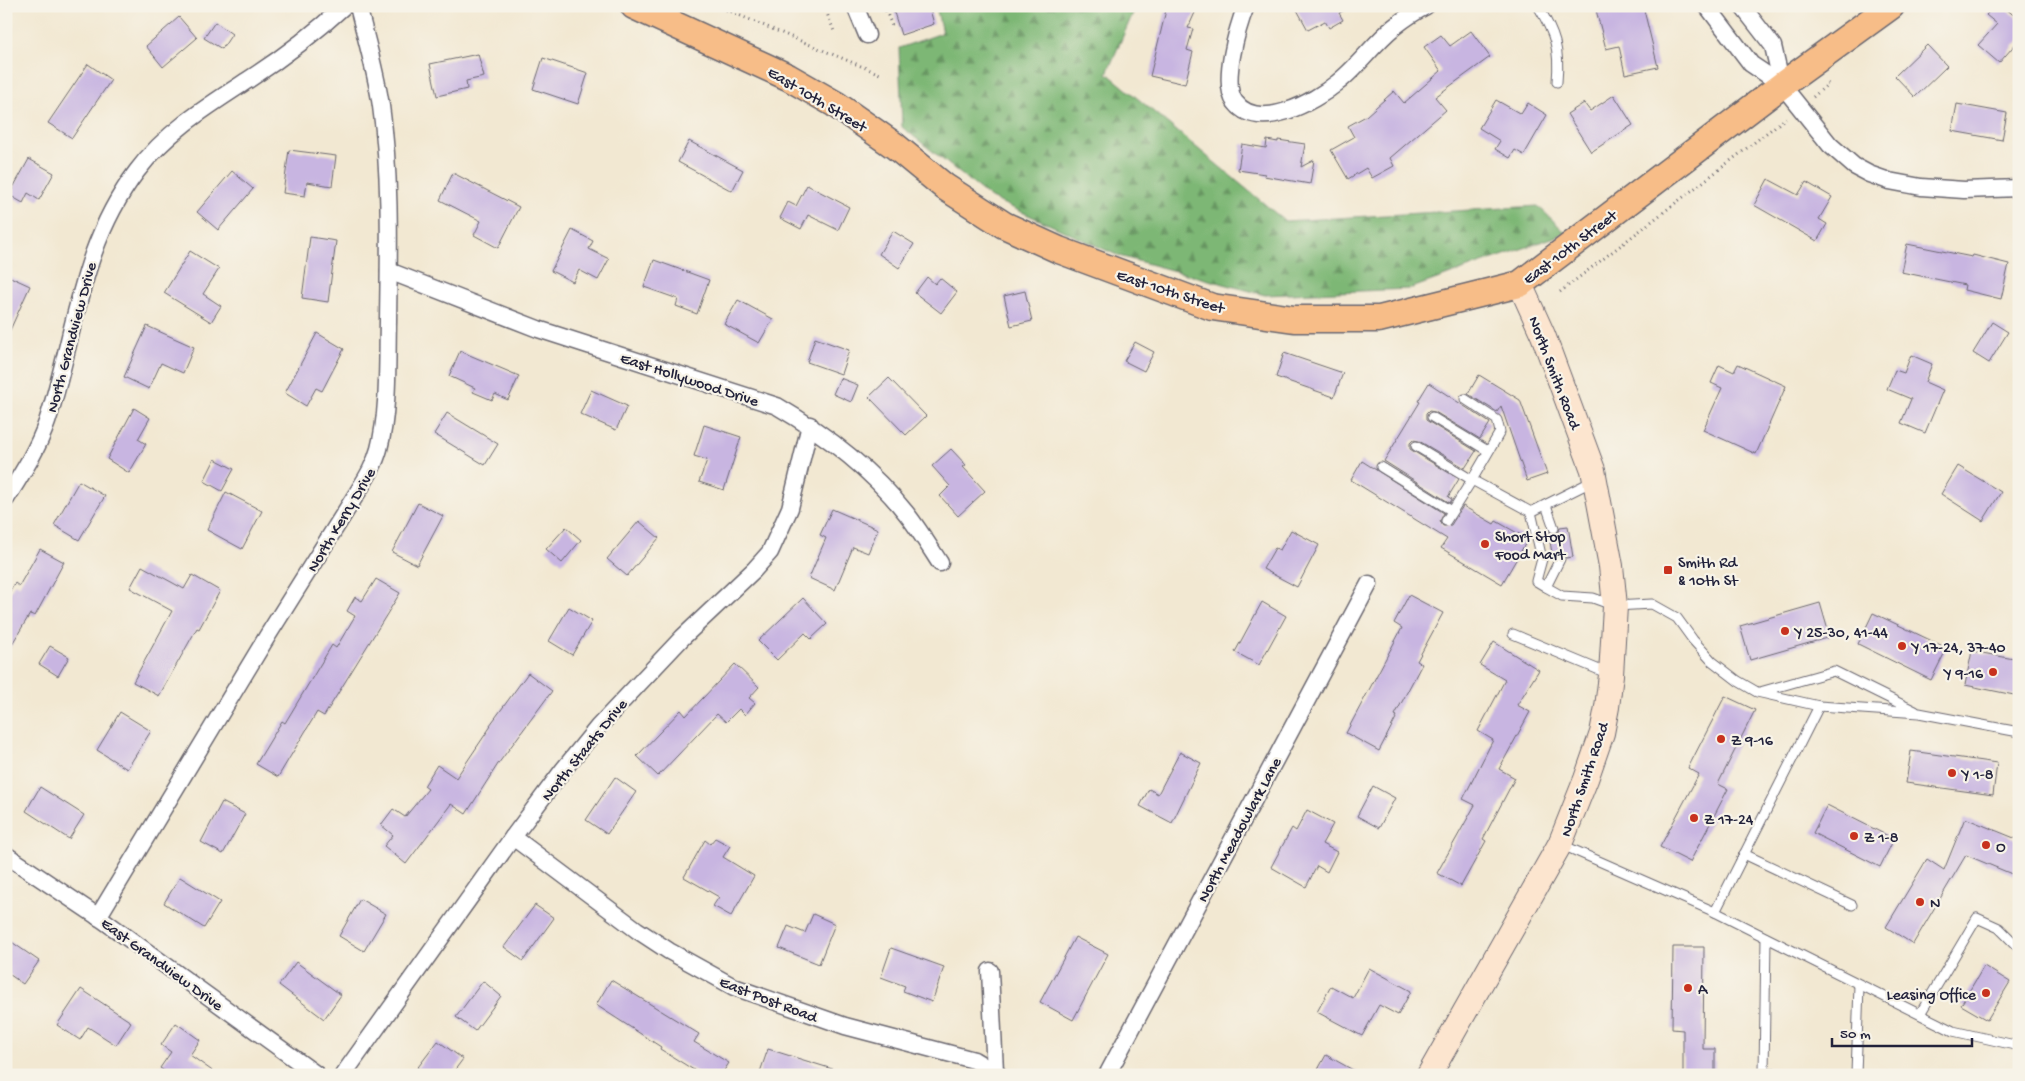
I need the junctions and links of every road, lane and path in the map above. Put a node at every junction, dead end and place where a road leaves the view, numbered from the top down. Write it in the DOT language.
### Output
graph roads {
  1 [pos="10,6"];
  2 [pos="344,6"];
  3 [pos="358,6"];
  4 [pos="634,6"];
  5 [pos="717,6"];
  6 [pos="824,6"];
  7 [pos="855,6"];
  8 [pos="884,6"];
  9 [pos="1246,6"];
  10 [pos="1426,6"];
  11 [pos="1538,6"];
  12 [pos="1707,6"];
  13 [pos="1742,6"];
  14 [pos="1891,6"];
  15 [pos="6,12"];
  16 [pos="892,26"];
  17 [pos="834,32"];
  18 [pos="867,34"];
  19 [pos="880,74"];
  20 [pos="1825,79"];
  21 [pos="1557,82"];
  22 [pos="1782,85"];
  23 [pos="1817,94"];
  24 [pos="1787,117"];
  25 [pos="2019,188"];
  26 [pos="389,271"];
  27 [pos="1520,284"];
  28 [pos="1560,292"];
  29 [pos="1465,398"];
  30 [pos="1432,417"];
  31 [pos="810,425"];
  32 [pos="1416,446"];
  33 [pos="1488,452"];
  34 [pos="1381,467"];
  35 [pos="1472,480"];
  36 [pos="1595,480"];
  37 [pos="6,499"];
  38 [pos="1546,505"];
  39 [pos="1452,511"];
  40 [pos="1531,512"];
  41 [pos="1446,521"];
  42 [pos="1554,528"];
  43 [pos="1560,559"];
  44 [pos="940,563"];
  45 [pos="1369,584"];
  46 [pos="1546,587"];
  47 [pos="1615,606"];
  48 [pos="1513,634"];
  49 [pos="1611,675"];
  50 [pos="1757,692"];
  51 [pos="1819,706"];
  52 [pos="1918,712"];
  53 [pos="2019,732"];
  54 [pos="513,838"];
  55 [pos="1560,844"];
  56 [pos="1744,854"];
  57 [pos="6,855"];
  58 [pos="1852,905"];
  59 [pos="1715,912"];
  60 [pos="98,917"];
  61 [pos="1766,938"];
  62 [pos="2019,948"];
  63 [pos="990,970"];
  64 [pos="1859,984"];
  65 [pos="1920,1014"];
  66 [pos="2019,1046"];
  67 [pos="997,1073"];
  68 [pos="317,1075"];
  69 [pos="343,1075"];
  70 [pos="1107,1075"];
  71 [pos="1429,1075"];
  72 [pos="1784,1075"];
  73 [pos="1856,1075"];
  1 -- 15 [label="path"];
  2 -- 37 [label="street, North Grandview Drive"];
  3 -- 26 [label="street, North Kerry Drive"];
  4 -- 27 [label="main road, East 10th Street"];
  5 -- 19 [label="path"];
  6 -- 17 [label="path"];
  7 -- 18 [label="street"];
  8 -- 16 [label="path"];
  9 -- 10 [label="street"];
  11 -- 21 [label="lane"];
  12 -- 22 [label="street"];
  13 -- 22 [label="street"];
  14 -- 22 [label="main road, East 10th Street"];
  20 -- 23 [label="path"];
  22 -- 25 [label="street"];
  22 -- 27 [label="main road, East 10th Street"];
  24 -- 28 [label="path"];
  26 -- 31 [label="street, East Hollywood Drive"];
  26 -- 60 [label="street, North Kerry Drive"];
  27 -- 36 [label="main road, North Smith Road"];
  29 -- 33 [label="lane"];
  30 -- 33 [label="lane"];
  31 -- 44 [label="street, East Hollywood Drive"];
  31 -- 54 [label="street, North Staats Drive"];
  32 -- 35 [label="lane"];
  33 -- 35 [label="lane"];
  34 -- 39 [label="lane"];
  35 -- 39 [label="lane"];
  35 -- 40 [label="lane"];
  36 -- 38 [label="lane"];
  36 -- 47 [label="main road, North Smith Road"];
  38 -- 40 [label="lane"];
  38 -- 42 [label="lane"];
  39 -- 41 [label="lane"];
  40 -- 46 [label="lane"];
  43 -- 46 [label="lane"];
  45 -- 70 [label="street, North Meadowlark Lane"];
  46 -- 47 [label="lane"];
  47 -- 49 [label="main road, North Smith Road"];
  47 -- 50 [label="lane"];
  48 -- 49 [label="lane"];
  49 -- 55 [label="main road, North Smith Road"];
  50 -- 51 [label="lane"];
  50 -- 52 [label="lane"];
  51 -- 52 [label="lane"];
  51 -- 56 [label="lane"];
  52 -- 53 [label="lane"];
  54 -- 67 [label="street, East Post Road"];
  54 -- 69 [label="street, North Staats Drive"];
  55 -- 59 [label="lane"];
  55 -- 71 [label="main road, North Smith Road"];
  56 -- 58 [label="lane"];
  56 -- 59 [label="lane"];
  57 -- 60 [label="street, East Grandview Drive"];
  59 -- 61 [label="lane"];
  60 -- 68 [label="street, East Grandview Drive"];
  61 -- 64 [label="lane"];
  61 -- 72 [label="lane"];
  62 -- 65 [label="lane"];
  63 -- 67 [label="street"];
  64 -- 65 [label="lane"];
  64 -- 73 [label="lane"];
  65 -- 66 [label="lane"];
}
